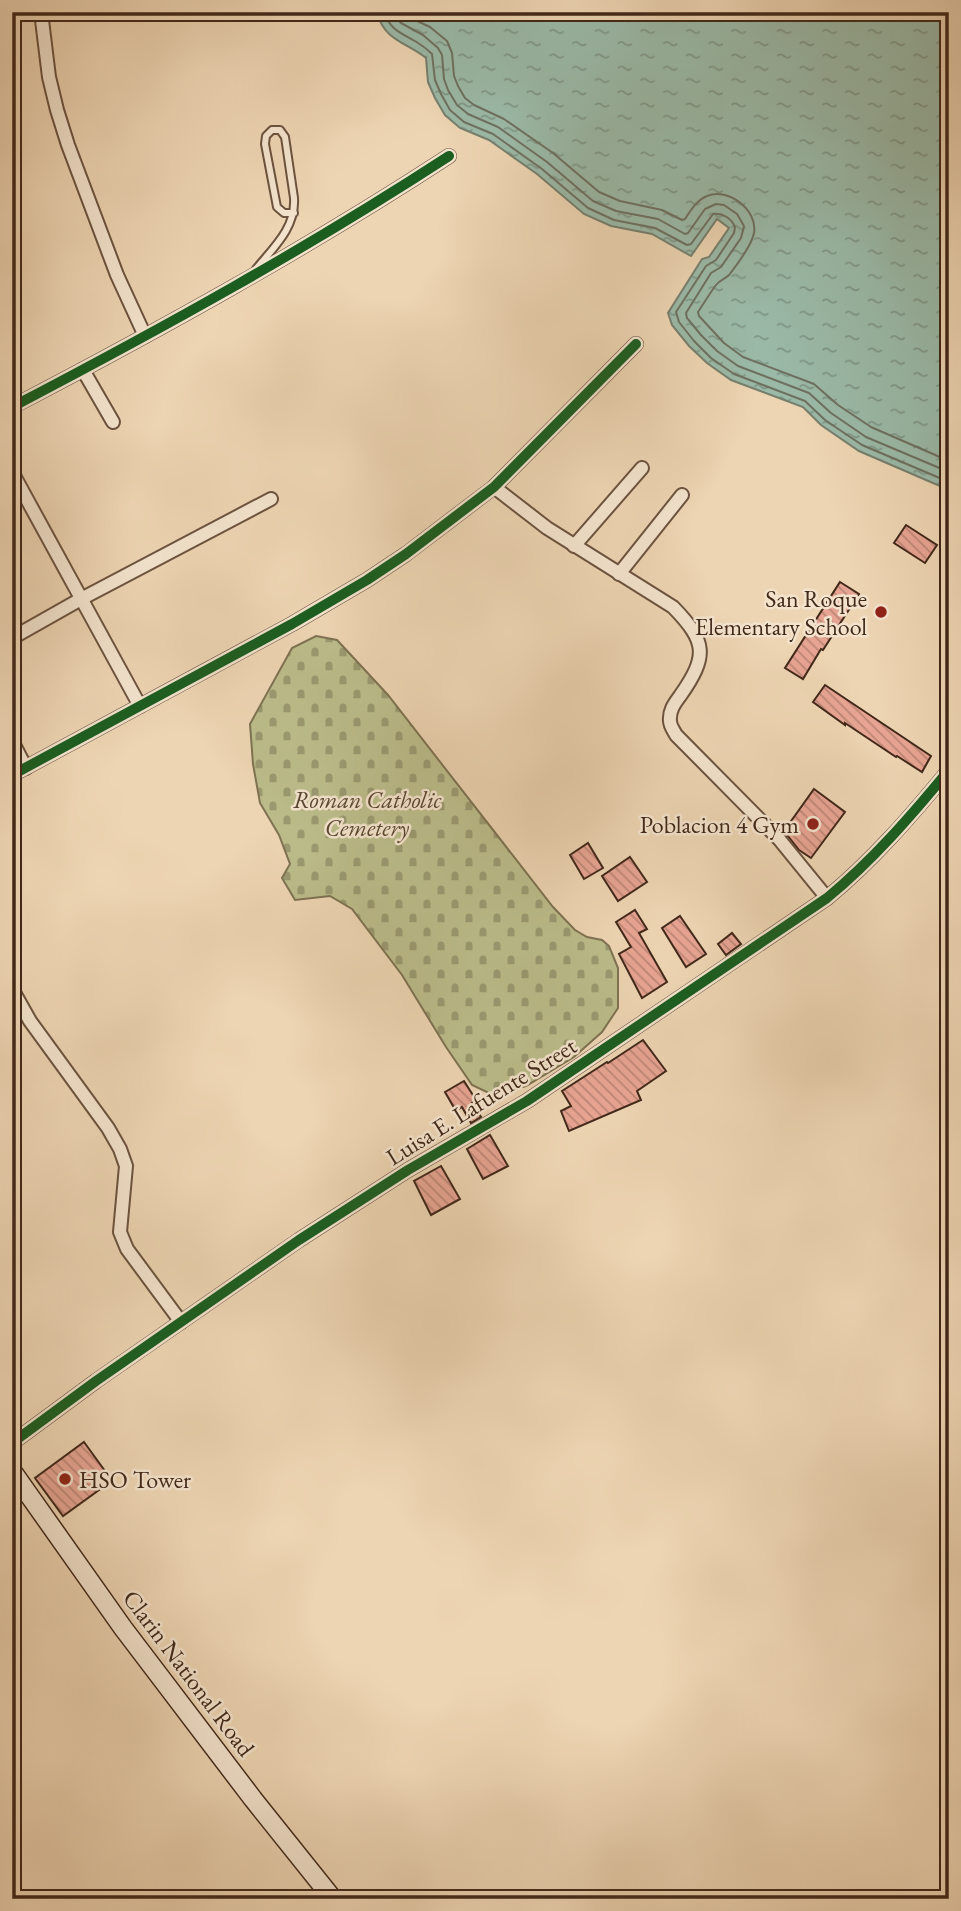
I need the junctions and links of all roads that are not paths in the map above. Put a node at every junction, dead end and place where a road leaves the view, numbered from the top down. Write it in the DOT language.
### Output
graph roads {
  1 [pos="41,12"];
  2 [pos="449,156"];
  3 [pos="294,213"];
  4 [pos="248,279"];
  5 [pos="145,336"];
  6 [pos="636,344"];
  7 [pos="83,370"];
  8 [pos="12,407"];
  9 [pos="113,422"];
  10 [pos="642,468"];
  11 [pos="12,472"];
  12 [pos="494,486"];
  13 [pos="682,495"];
  14 [pos="271,499"];
  15 [pos="574,546"];
  16 [pos="619,573"];
  17 [pos="81,599"];
  18 [pos="12,638"];
  19 [pos="139,706"];
  20 [pos="12,741"];
  21 [pos="26,768"];
  22 [pos="949,770"];
  23 [pos="12,775"];
  24 [pos="827,898"];
  25 [pos="12,989"];
  26 [pos="181,1322"];
  27 [pos="12,1443"];
  28 [pos="12,1471"];
  29 [pos="332,1899"];
  1 -- 5 [label="street"];
  2 -- 4 [label="street"];
  3 -- 3 [label="lane"];
  3 -- 4 [label="lane"];
  4 -- 5 [label="street"];
  5 -- 7 [label="street"];
  6 -- 12 [label="street"];
  7 -- 8 [label="street"];
  7 -- 9 [label="street"];
  10 -- 15 [label="street"];
  11 -- 17 [label="street"];
  12 -- 15 [label="street"];
  12 -- 19 [label="street"];
  13 -- 16 [label="street"];
  14 -- 17 [label="street"];
  15 -- 16 [label="street"];
  16 -- 24 [label="street"];
  17 -- 18 [label="street"];
  17 -- 19 [label="street"];
  19 -- 21 [label="street"];
  20 -- 21 [label="street"];
  21 -- 23 [label="street"];
  22 -- 24 [label="street, Luisa E. Lafuente Street"];
  24 -- 26 [label="street, Luisa E. Lafuente Street"];
  25 -- 26 [label="street"];
  26 -- 27 [label="street, Luisa E. Lafuente Street"];
  28 -- 29 [label="main road, Clarin National Road"];
}
